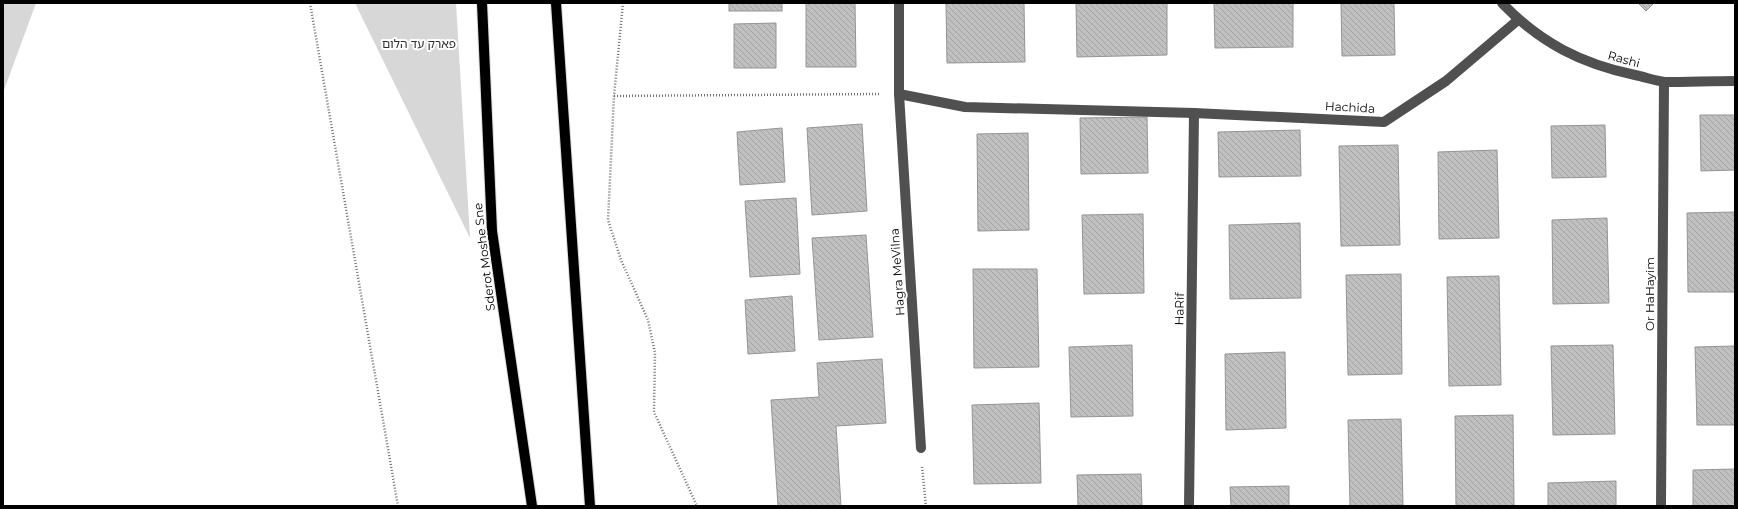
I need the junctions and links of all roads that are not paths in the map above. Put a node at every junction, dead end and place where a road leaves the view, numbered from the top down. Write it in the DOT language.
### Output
graph roads {
  1 [pos="482,3"];
  2 [pos="556,3"];
  3 [pos="899,3"];
  4 [pos="1502,3"];
  5 [pos="1518,20"];
  6 [pos="1735,80"];
  7 [pos="1664,82"];
  8 [pos="899,94"];
  9 [pos="1194,113"];
  10 [pos="920,448"];
  11 [pos="532,506"];
  12 [pos="590,506"];
  13 [pos="1189,506"];
  14 [pos="1661,506"];
  1 -- 11 [label="main road, Sderot Moshe Sne"];
  2 -- 12 [label="main road"];
  3 -- 8 [label="street, Hagra MeVilna"];
  4 -- 5 [label="street, Rashi"];
  5 -- 7 [label="street, Rashi"];
  5 -- 9 [label="street, Hachida"];
  6 -- 7 [label="street, Rashi"];
  7 -- 14 [label="street, Or HaHayim"];
  8 -- 9 [label="street"];
  8 -- 10 [label="street, Hagra MeVilna"];
  9 -- 13 [label="street, HaRif"];
}
